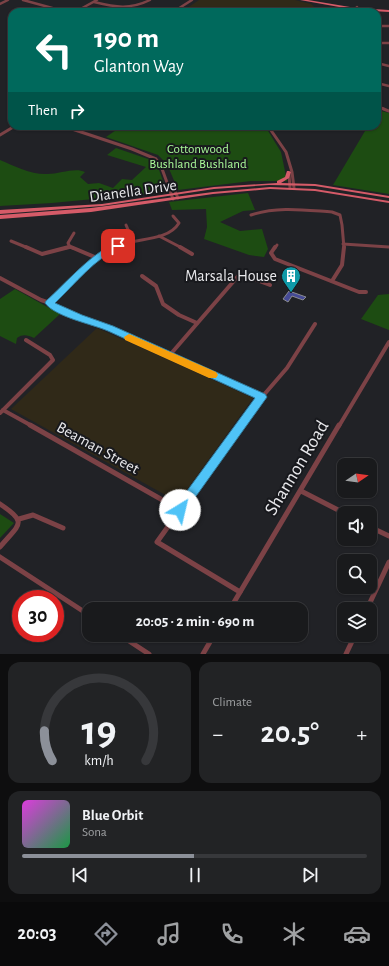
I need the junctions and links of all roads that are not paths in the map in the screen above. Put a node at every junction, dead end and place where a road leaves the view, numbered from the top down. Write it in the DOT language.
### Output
graph roads {
  1 [pos="8,0"];
  2 [pos="23,0"];
  3 [pos="97,0"];
  4 [pos="150,0"];
  5 [pos="192,0"];
  6 [pos="302,0"];
  7 [pos="312,0"];
  8 [pos="94,2"];
  9 [pos="0,4"];
  10 [pos="321,4"];
  11 [pos="52,8"];
  12 [pos="83,8"];
  13 [pos="179,8"];
  14 [pos="346,8"];
  15 [pos="349,8"];
  16 [pos="389,106"];
  17 [pos="387,110"];
  18 [pos="74,130"];
  19 [pos="271,130"];
  20 [pos="289,170"];
  21 [pos="293,178"];
  22 [pos="269,184"];
  23 [pos="304,185"];
  24 [pos="292,186"];
  25 [pos="174,196"];
  26 [pos="389,197"];
  27 [pos="389,202"];
  28 [pos="0,212"];
  29 [pos="251,215"];
  30 [pos="173,216"];
  31 [pos="0,217"];
  32 [pos="126,225"];
  33 [pos="74,233"];
  34 [pos="159,236"];
  35 [pos="11,241"];
  36 [pos="133,241"];
  37 [pos="343,244"];
  38 [pos="277,245"];
  39 [pos="70,247"];
  40 [pos="389,247"];
  41 [pos="192,254"];
  42 [pos="98,258"];
  43 [pos="142,276"];
  44 [pos="0,278"];
  45 [pos="332,281"];
  46 [pos="270,285"];
  47 [pos="366,292"];
  48 [pos="50,303"];
  49 [pos="197,323"];
  50 [pos="315,324"];
  51 [pos="26,340"];
  52 [pos="389,342"];
  53 [pos="169,356"];
  54 [pos="262,397"];
  55 [pos="1,411"];
  56 [pos="301,492"];
  57 [pos="0,504"];
  58 [pos="180,510"];
  59 [pos="337,510"];
  60 [pos="20,519"];
  61 [pos="62,528"];
  62 [pos="377,530"];
  63 [pos="389,536"];
  64 [pos="0,547"];
  65 [pos="0,557"];
  66 [pos="389,562"];
  67 [pos="240,592"];
  68 [pos="234,602"];
  69 [pos="370,602"];
  70 [pos="82,610"];
  71 [pos="131,642"];
  72 [pos="210,642"];
  73 [pos="352,642"];
  74 [pos="149,654"];
  75 [pos="203,654"];
  76 [pos="346,654"];
  1 -- 9 [label="street"];
  2 -- 11 [label="street"];
  3 -- 8 [label="street"];
  4 -- 8 [label="street"];
  5 -- 13 [label="street"];
  6 -- 10 [label="main road"];
  7 -- 10 [label="main road"];
  7 -- 15 [label="main road"];
  8 -- 12 [label="street"];
  10 -- 14 [label="main road"];
  16 -- 17 [label="street"];
  18 -- 25 [label="street"];
  19 -- 20 [label="street"];
  20 -- 21 [label="street"];
  20 -- 22 [label="main road"];
  20 -- 24 [label="street"];
  21 -- 23 [label="main road"];
  21 -- 24 [label="street"];
  22 -- 24 [label="main road, Dianella Drive"];
  22 -- 25 [label="main road, Dianella Drive"];
  23 -- 24 [label="main road, Dianella Drive"];
  23 -- 26 [label="main road, Dianella Drive"];
  24 -- 25 [label="main road, Dianella Drive"];
  24 -- 27 [label="main road, Dianella Drive"];
  25 -- 28 [label="main road, Dianella Drive"];
  25 -- 31 [label="main road, Dianella Drive"];
  29 -- 37 [label="street"];
  30 -- 34 [label="street"];
  32 -- 36 [label="street"];
  33 -- 39 [label="street"];
  34 -- 36 [label="street"];
  34 -- 41 [label="street"];
  35 -- 39 [label="street"];
  36 -- 42 [label="street"];
  37 -- 40 [label="street"];
  37 -- 45 [label="street"];
  38 -- 45 [label="street"];
  39 -- 42 [label="street"];
  42 -- 48 [label="street"];
  43 -- 49 [label="street"];
  44 -- 48 [label="street"];
  45 -- 47 [label="street"];
  46 -- 49 [label="street"];
  48 -- 53 [label="street"];
  49 -- 53 [label="street"];
  50 -- 54 [label="street"];
  51 -- 55 [label="street"];
  52 -- 56 [label="street, Shannon Road"];
  53 -- 54 [label="street"];
  54 -- 58 [label="street"];
  55 -- 58 [label="street, Beaman Street"];
  56 -- 59 [label="street"];
  56 -- 67 [label="street, Shannon Road"];
  57 -- 60 [label="street"];
  58 -- 67 [label="street"];
  60 -- 61 [label="street"];
  60 -- 64 [label="street"];
  62 -- 63 [label="street"];
  65 -- 70 [label="street"];
  66 -- 69 [label="street"];
  67 -- 68 [label="street, Shannon Road"];
  71 -- 74 [label="street"];
  72 -- 75 [label="street"];
  73 -- 76 [label="street"];
}
